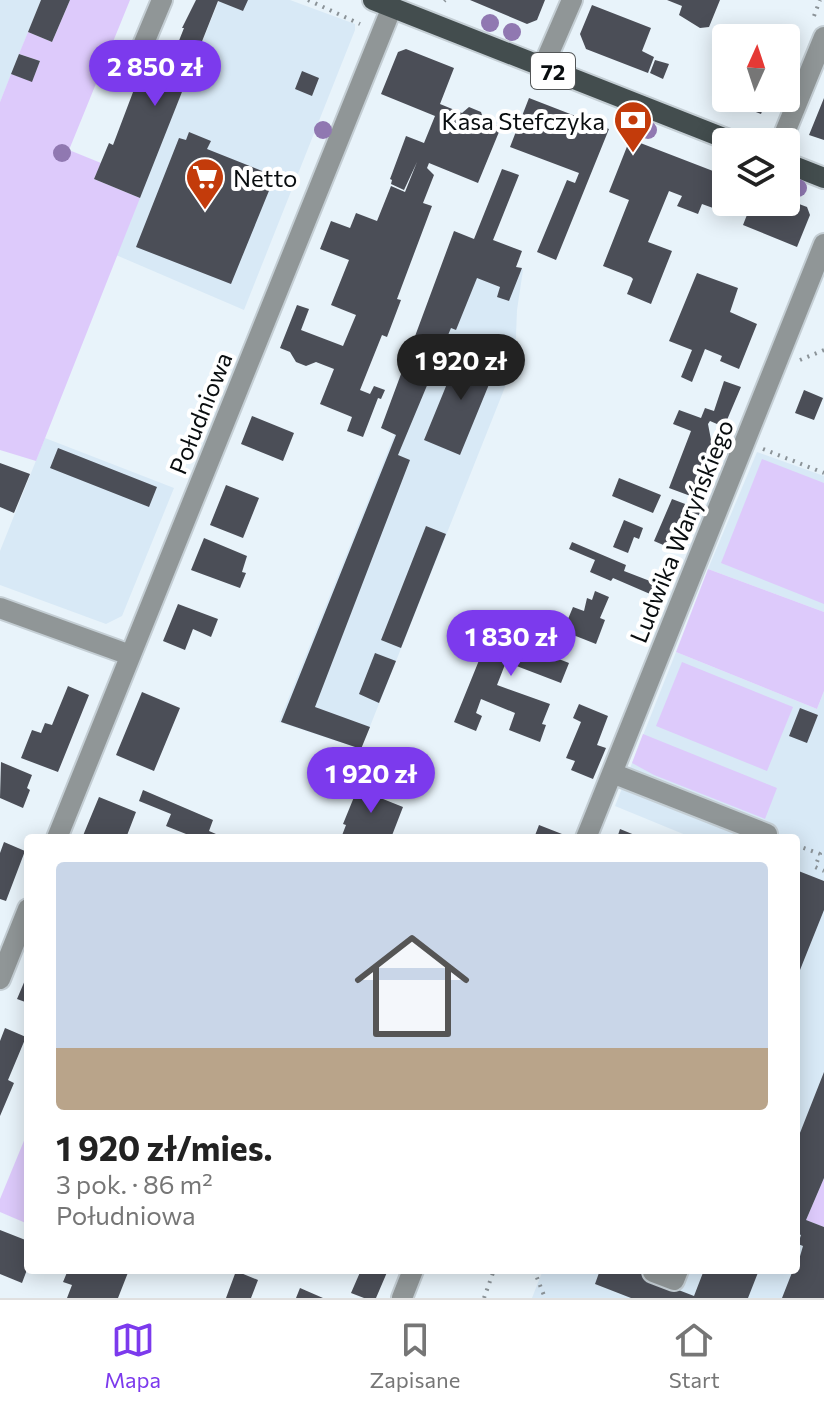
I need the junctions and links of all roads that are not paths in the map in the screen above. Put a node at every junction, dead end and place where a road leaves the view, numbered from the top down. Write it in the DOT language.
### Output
graph roads {
  1 [pos="162,0"];
  2 [pos="572,0"];
  3 [pos="382,3"];
  4 [pos="824,37"];
  5 [pos="136,62"];
  6 [pos="543,67"];
  7 [pos="787,128"];
  8 [pos="712,133"];
  9 [pos="800,169"];
  10 [pos="824,178"];
  11 [pos="824,244"];
  12 [pos="815,292"];
  13 [pos="0,608"];
  14 [pos="130,655"];
  15 [pos="612,773"];
  16 [pos="59,834"];
  17 [pos="588,834"];
  18 [pos="767,834"];
  19 [pos="24,924"];
  20 [pos="0,979"];
  21 [pos="411,1274"];
  22 [pos="658,1274"];
  23 [pos="676,1274"];
  24 [pos="402,1298"];
  1 -- 5 [label="street"];
  2 -- 6 [label="street"];
  3 -- 6 [label="main road, 72"];
  3 -- 14 [label="street, Południowa"];
  4 -- 7 [label="street"];
  6 -- 8 [label="main road, 72"];
  9 -- 10 [label="main road"];
  11 -- 12 [label="street, Ludwika Waryńskiego"];
  12 -- 15 [label="street, Ludwika Waryńskiego"];
  13 -- 14 [label="street"];
  14 -- 16 [label="street, Południowa"];
  15 -- 17 [label="street, Ludwika Waryńskiego"];
  15 -- 18 [label="street"];
  19 -- 20 [label="street"];
  21 -- 24 [label="street"];
  22 -- 23 [label="street"];
}
